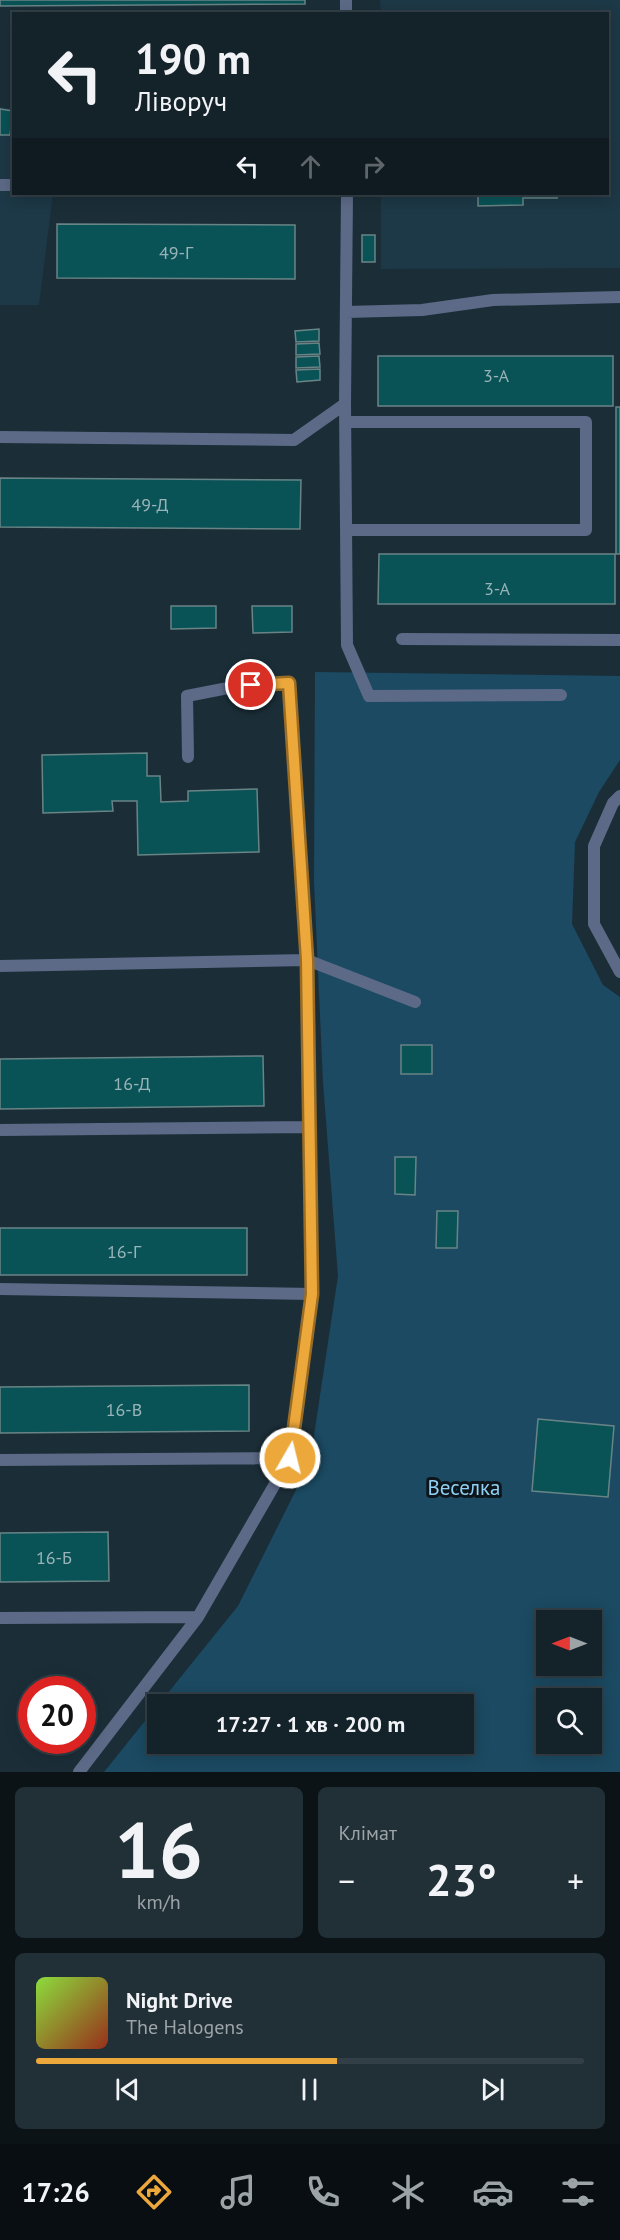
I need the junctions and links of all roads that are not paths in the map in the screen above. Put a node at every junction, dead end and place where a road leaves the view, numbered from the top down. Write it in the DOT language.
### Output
graph roads {
  1 [pos="347,195"];
  2 [pos="620,297"];
  3 [pos="346,312"];
  4 [pos="345,404"];
  5 [pos="346,422"];
  6 [pos="0,437"];
  7 [pos="346,530"];
  8 [pos="402,639"];
  9 [pos="620,640"];
  10 [pos="561,695"];
  11 [pos="189,757"];
  12 [pos="620,796"];
  13 [pos="307,960"];
  14 [pos="0,966"];
  15 [pos="620,972"];
  16 [pos="415,1002"];
  17 [pos="309,1127"];
  18 [pos="0,1130"];
  19 [pos="0,1289"];
  20 [pos="312,1294"];
  21 [pos="290,1458"];
  22 [pos="0,1460"];
  23 [pos="198,1617"];
  24 [pos="0,1618"];
  25 [pos="79,1772"];
  1 -- 3 [label="lane"];
  2 -- 3 [label="lane"];
  3 -- 4 [label="lane"];
  4 -- 5 [label="lane"];
  4 -- 6 [label="lane"];
  5 -- 7 [label="lane"];
  5 -- 7 [label="lane"];
  7 -- 10 [label="lane"];
  8 -- 9 [label="lane"];
  11 -- 13 [label="lane"];
  12 -- 15 [label="lane"];
  13 -- 14 [label="lane"];
  13 -- 16 [label="lane"];
  13 -- 17 [label="lane"];
  17 -- 18 [label="lane"];
  17 -- 20 [label="lane"];
  19 -- 20 [label="lane"];
  20 -- 21 [label="lane"];
  21 -- 22 [label="lane"];
  21 -- 23 [label="lane"];
  23 -- 24 [label="lane"];
  23 -- 25 [label="lane"];
}
